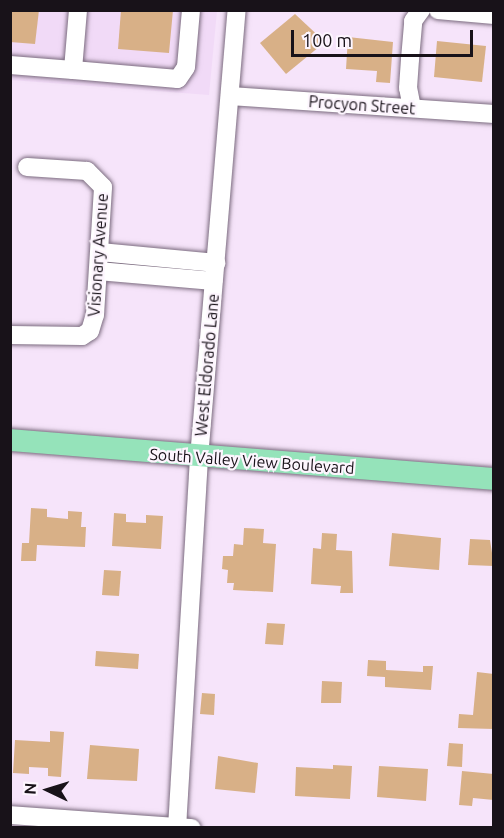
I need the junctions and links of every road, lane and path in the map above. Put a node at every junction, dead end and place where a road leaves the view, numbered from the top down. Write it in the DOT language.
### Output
graph roads {
  1 [pos="78,10"];
  2 [pos="191,10"];
  3 [pos="237,10"];
  4 [pos="421,10"];
  5 [pos="438,10"];
  6 [pos="494,15"];
  7 [pos="10,65"];
  8 [pos="73,70"];
  9 [pos="230,96"];
  10 [pos="412,108"];
  11 [pos="494,114"];
  12 [pos="27,167"];
  13 [pos="100,252"];
  14 [pos="151,257"];
  15 [pos="98,271"];
  16 [pos="215,272"];
  17 [pos="150,275"];
  18 [pos="10,335"];
  19 [pos="10,440"];
  20 [pos="199,458"];
  21 [pos="494,479"];
  22 [pos="10,815"];
  23 [pos="182,827"];
  1 -- 8 [label="street"];
  2 -- 8 [label="street"];
  3 -- 9 [label="street, West Eldorado Lane"];
  4 -- 10 [label="street"];
  5 -- 6 [label="street"];
  7 -- 8 [label="street"];
  9 -- 10 [label="street, Procyon Street"];
  9 -- 16 [label="street, West Eldorado Lane"];
  10 -- 11 [label="street, Procyon Street"];
  12 -- 13 [label="street, Visionary Avenue"];
  13 -- 14 [label="street"];
  13 -- 15 [label="street, Visionary Avenue"];
  14 -- 16 [label="street"];
  14 -- 17 [label="street"];
  15 -- 17 [label="street"];
  15 -- 18 [label="street, Visionary Avenue"];
  16 -- 17 [label="street"];
  16 -- 20 [label="street, West Eldorado Lane"];
  19 -- 20 [label="main road, South Valley View Boulevard"];
  20 -- 21 [label="main road, South Valley View Boulevard"];
  20 -- 23 [label="street, West Eldorado Lane"];
  22 -- 23 [label="street"];
}
